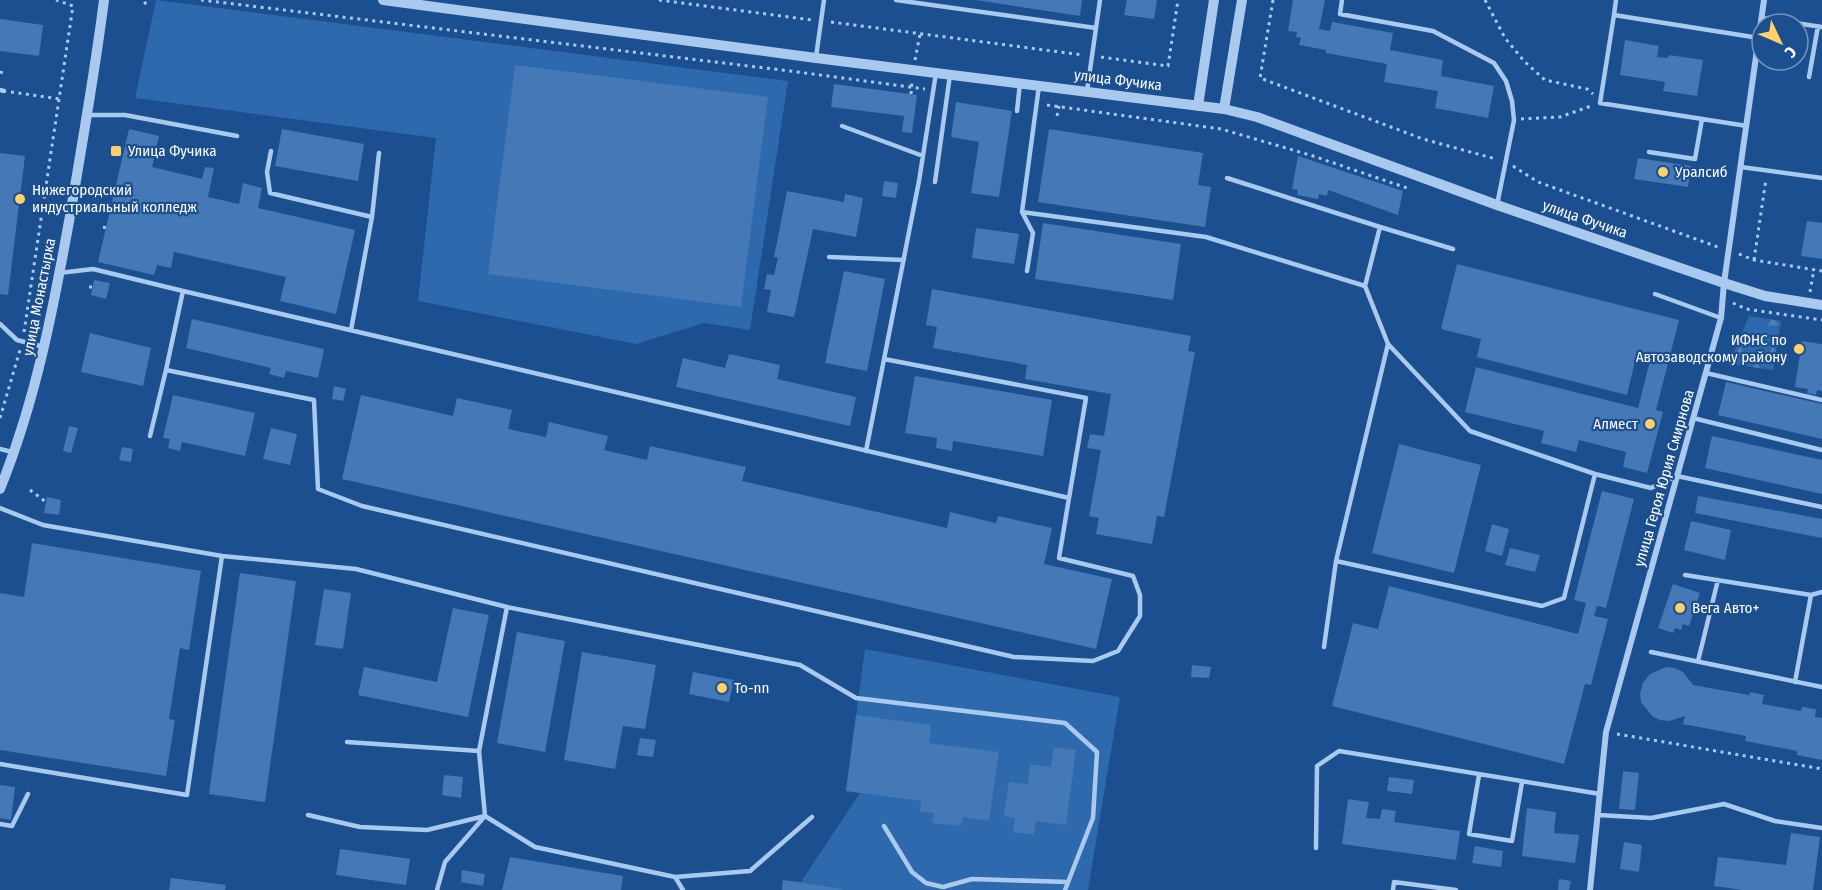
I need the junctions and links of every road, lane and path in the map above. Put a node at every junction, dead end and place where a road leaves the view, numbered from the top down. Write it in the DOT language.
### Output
graph roads {
  1 [pos="56,0"];
  2 [pos="104,0"];
  3 [pos="149,0"];
  4 [pos="201,0"];
  5 [pos="383,0"];
  6 [pos="659,0"];
  7 [pos="824,0"];
  8 [pos="896,0"];
  9 [pos="1100,0"];
  10 [pos="1178,0"];
  11 [pos="1214,0"];
  12 [pos="1242,0"];
  13 [pos="1273,0"];
  14 [pos="1342,0"];
  15 [pos="1485,0"];
  16 [pos="1616,0"];
  17 [pos="144,4"];
  18 [pos="1614,15"];
  19 [pos="822,21"];
  20 [pos="1096,27"];
  21 [pos="1820,27"];
  22 [pos="1750,37"];
  23 [pos="1092,56"];
  24 [pos="816,58"];
  25 [pos="1754,72"];
  26 [pos="936,73"];
  27 [pos="950,75"];
  28 [pos="1809,77"];
  29 [pos="1020,83"];
  30 [pos="1039,86"];
  31 [pos="933,90"];
  32 [pos="2,91"];
  33 [pos="1087,91"];
  34 [pos="60,99"];
  35 [pos="1600,103"];
  36 [pos="1036,104"];
  37 [pos="1059,106"];
  38 [pos="1198,106"];
  39 [pos="1224,109"];
  40 [pos="1017,111"];
  41 [pos="87,115"];
  42 [pos="1057,116"];
  43 [pos="1702,119"];
  44 [pos="1514,120"];
  45 [pos="842,126"];
  46 [pos="1747,126"];
  47 [pos="237,136"];
  48 [pos="271,151"];
  49 [pos="1649,152"];
  50 [pos="379,153"];
  51 [pos="923,156"];
  52 [pos="1506,161"];
  53 [pos="1741,167"];
  54 [pos="1767,171"];
  55 [pos="1227,178"];
  56 [pos="1822,178"];
  57 [pos="934,182"];
  58 [pos="1410,189"];
  59 [pos="1497,205"];
  60 [pos="1022,212"];
  61 [pos="372,217"];
  62 [pos="1380,227"];
  63 [pos="1453,249"];
  64 [pos="1729,251"];
  65 [pos="829,257"];
  66 [pos="904,260"];
  67 [pos="1754,260"];
  68 [pos="1027,271"];
  69 [pos="1822,271"];
  70 [pos="59,273"];
  71 [pos="1724,283"];
  72 [pos="1365,286"];
  73 [pos="183,291"];
  74 [pos="1655,294"];
  75 [pos="1723,298"];
  76 [pos="1822,305"];
  77 [pos="1721,318"];
  78 [pos="1822,320"];
  79 [pos="0,324"];
  80 [pos="351,330"];
  81 [pos="22,342"];
  82 [pos="1388,344"];
  83 [pos="45,347"];
  84 [pos="884,359"];
  85 [pos="166,370"];
  86 [pos="1706,373"];
  87 [pos="1822,400"];
  88 [pos="0,418"];
  89 [pos="1694,418"];
  90 [pos="150,436"];
  91 [pos="0,449"];
  92 [pos="1822,450"];
  93 [pos="866,451"];
  94 [pos="15,452"];
  95 [pos="1595,474"];
  96 [pos="1677,476"];
  97 [pos="0,489"];
  98 [pos="30,490"];
  99 [pos="1069,498"];
  100 [pos="46,502"];
  101 [pos="1822,507"];
  102 [pos="0,508"];
  103 [pos="222,556"];
  104 [pos="1336,561"];
  105 [pos="1685,575"];
  106 [pos="1718,580"];
  107 [pos="1822,592"];
  108 [pos="1811,595"];
  109 [pos="507,607"];
  110 [pos="1324,647"];
  111 [pos="1651,652"];
  112 [pos="1698,661"];
  113 [pos="1795,681"];
  114 [pos="1822,687"];
  115 [pos="1606,732"];
  116 [pos="347,742"];
  117 [pos="479,751"];
  118 [pos="0,764"];
  119 [pos="1822,768"];
  120 [pos="1479,775"];
  121 [pos="1522,782"];
  122 [pos="28,794"];
  123 [pos="1600,794"];
  124 [pos="308,815"];
  125 [pos="1598,815"];
  126 [pos="485,816"];
  127 [pos="812,817"];
  128 [pos="0,824"];
  129 [pos="884,826"];
  130 [pos="1822,828"];
  131 [pos="1316,848"];
  132 [pos="675,877"];
  133 [pos="1068,882"];
  134 [pos="437,890"];
  135 [pos="684,890"];
  136 [pos="1065,890"];
  137 [pos="1393,890"];
  138 [pos="1456,890"];
  139 [pos="1590,890"];
  1 -- 34 [label="path"];
  2 -- 41 [label="street, улица Монастырка"];
  3 -- 17 [label="path"];
  4 -- 31 [label="path"];
  5 -- 24 [label="street, улица Фучика"];
  6 -- 19 [label="path"];
  7 -- 19 [label="lane"];
  8 -- 20 [label="lane"];
  9 -- 20 [label="lane"];
  10 -- 23 [label="path"];
  11 -- 38 [label="street"];
  12 -- 39 [label="street"];
  13 -- 52 [label="path"];
  14 -- 44 [label="lane"];
  15 -- 35 [label="path"];
  16 -- 18 [label="lane"];
  18 -- 22 [label="lane"];
  18 -- 35 [label="lane"];
  19 -- 23 [label="path"];
  19 -- 24 [label="lane"];
  20 -- 23 [label="lane"];
  21 -- 28 [label="lane"];
  23 -- 33 [label="lane"];
  24 -- 26 [label="street, улица Фучика"];
  25 -- 46 [label="street, улица Героя Юрия Смирнова"];
  26 -- 27 [label="street, улица Фучика"];
  26 -- 31 [label="lane"];
  27 -- 29 [label="street, улица Фучика"];
  27 -- 57 [label="lane"];
  29 -- 30 [label="street, улица Фучика"];
  29 -- 40 [label="lane"];
  30 -- 33 [label="street, улица Фучика"];
  30 -- 36 [label="lane"];
  31 -- 51 [label="lane"];
  32 -- 34 [label="path"];
  33 -- 38 [label="street, улица Фучика"];
  34 -- 81 [label="path"];
  35 -- 43 [label="lane"];
  35 -- 44 [label="path"];
  36 -- 37 [label="path"];
  36 -- 60 [label="lane"];
  37 -- 42 [label="path"];
  37 -- 58 [label="path"];
  38 -- 39 [label="street, улица Фучика"];
  39 -- 59 [label="street, улица Фучика"];
  41 -- 47 [label="lane"];
  41 -- 70 [label="street, улица Монастырка"];
  43 -- 46 [label="lane"];
  43 -- 49 [label="lane"];
  44 -- 52 [label="lane"];
  45 -- 51 [label="lane"];
  46 -- 53 [label="street, улица Героя Юрия Смирнова"];
  48 -- 61 [label="lane"];
  50 -- 61 [label="lane"];
  51 -- 66 [label="lane"];
  52 -- 59 [label="lane"];
  52 -- 64 [label="path"];
  53 -- 54 [label="lane"];
  53 -- 64 [label="street, улица Героя Юрия Смирнова"];
  54 -- 56 [label="lane"];
  54 -- 67 [label="path"];
  55 -- 62 [label="lane"];
  59 -- 71 [label="street, улица Фучика"];
  60 -- 68 [label="lane"];
  60 -- 72 [label="lane"];
  61 -- 80 [label="lane"];
  62 -- 63 [label="lane"];
  62 -- 72 [label="lane"];
  64 -- 67 [label="path"];
  64 -- 71 [label="street, улица Героя Юрия Смирнова"];
  65 -- 66 [label="lane"];
  66 -- 84 [label="lane"];
  67 -- 69 [label="path"];
  70 -- 73 [label="lane"];
  70 -- 83 [label="street, улица Монастырка"];
  71 -- 75 [label="street, улица Героя Юрия Смирнова"];
  71 -- 76 [label="street, улица Фучика"];
  72 -- 82 [label="lane"];
  73 -- 80 [label="lane"];
  73 -- 85 [label="lane"];
  74 -- 77 [label="lane"];
  75 -- 77 [label="street, улица Героя Юрия Смирнова"];
  75 -- 78 [label="path"];
  77 -- 86 [label="street, улица Героя Юрия Смирнова"];
  79 -- 81 [label="lane"];
  80 -- 93 [label="lane"];
  81 -- 83 [label="lane"];
  81 -- 88 [label="path"];
  82 -- 95 [label="lane"];
  82 -- 104 [label="lane"];
  83 -- 94 [label="street, улица Монастырка"];
  84 -- 93 [label="lane"];
  84 -- 99 [label="lane"];
  85 -- 90 [label="lane"];
  85 -- 99 [label="lane"];
  86 -- 87 [label="lane"];
  86 -- 89 [label="street, улица Героя Юрия Смирнова"];
  89 -- 92 [label="lane"];
  89 -- 96 [label="street, улица Героя Юрия Смирнова"];
  91 -- 94 [label="lane"];
  93 -- 99 [label="lane"];
  94 -- 97 [label="street, улица Монастырка"];
  95 -- 96 [label="lane"];
  95 -- 104 [label="lane"];
  96 -- 101 [label="lane"];
  96 -- 115 [label="street, улица Героя Юрия Смирнова"];
  98 -- 100 [label="path"];
  102 -- 103 [label="lane"];
  103 -- 109 [label="lane"];
  103 -- 118 [label="lane"];
  104 -- 110 [label="lane"];
  105 -- 106 [label="lane"];
  106 -- 108 [label="lane"];
  106 -- 112 [label="lane"];
  107 -- 108 [label="lane"];
  108 -- 113 [label="lane"];
  109 -- 117 [label="lane"];
  109 -- 133 [label="lane"];
  111 -- 112 [label="lane"];
  112 -- 113 [label="lane"];
  113 -- 114 [label="lane"];
  115 -- 119 [label="path"];
  115 -- 123 [label="street, улица Героя Юрия Смирнова"];
  116 -- 117 [label="lane"];
  117 -- 126 [label="lane"];
  120 -- 121 [label="lane"];
  120 -- 121 [label="lane"];
  120 -- 131 [label="lane"];
  121 -- 123 [label="lane"];
  122 -- 128 [label="lane"];
  123 -- 125 [label="street, улица Героя Юрия Смирнова"];
  124 -- 126 [label="lane"];
  125 -- 130 [label="lane"];
  125 -- 139 [label="street, улица Героя Юрия Смирнова"];
  126 -- 132 [label="lane"];
  126 -- 134 [label="lane"];
  127 -- 132 [label="lane"];
  129 -- 133 [label="lane"];
  132 -- 135 [label="lane"];
  133 -- 136 [label="lane"];
  137 -- 138 [label="lane"];
}
